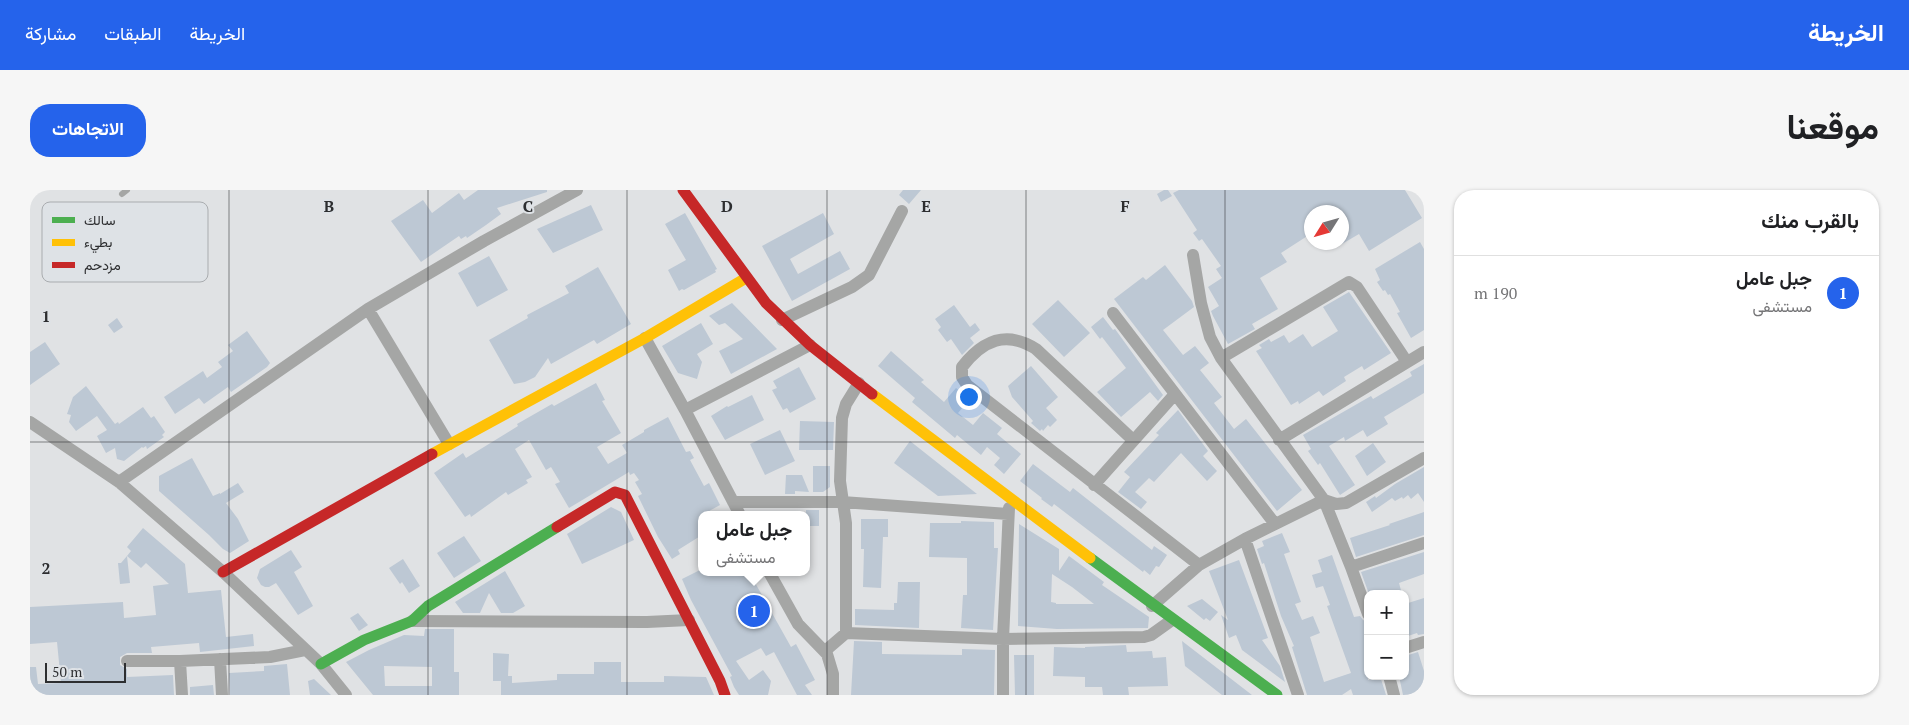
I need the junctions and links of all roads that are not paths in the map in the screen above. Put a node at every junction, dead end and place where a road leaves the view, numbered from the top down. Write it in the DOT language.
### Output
graph roads {
  1 [pos="577,190"];
  2 [pos="683,190"];
  3 [pos="902,211"];
  4 [pos="1193,255"];
  5 [pos="746,278"];
  6 [pos="368,309"];
  7 [pos="1113,313"];
  8 [pos="782,320"];
  9 [pos="645,338"];
  10 [pos="810,345"];
  11 [pos="1424,352"];
  12 [pos="1221,358"];
  13 [pos="1407,362"];
  14 [pos="859,383"];
  15 [pos="1175,394"];
  16 [pos="686,410"];
  17 [pos="30,422"];
  18 [pos="1133,440"];
  19 [pos="1279,440"];
  20 [pos="449,444"];
  21 [pos="1424,458"];
  22 [pos="119,482"];
  23 [pos="1094,485"];
  24 [pos="1009,497"];
  25 [pos="1324,500"];
  26 [pos="733,502"];
  27 [pos="842,502"];
  28 [pos="738,511"];
  29 [pos="1008,514"];
  30 [pos="1275,524"];
  31 [pos="1245,539"];
  32 [pos="1424,543"];
  33 [pos="1199,566"];
  34 [pos="1351,567"];
  35 [pos="223,572"];
  36 [pos="771,576"];
  37 [pos="1364,603"];
  38 [pos="1152,606"];
  39 [pos="689,620"];
  40 [pos="1172,620"];
  41 [pos="412,621"];
  42 [pos="846,633"];
  43 [pos="1003,639"];
  44 [pos="1424,642"];
  45 [pos="1409,647"];
  46 [pos="305,650"];
  47 [pos="825,651"];
  48 [pos="220,659"];
  49 [pos="127,661"];
  50 [pos="180,661"];
  51 [pos="320,664"];
  52 [pos="1390,680"];
  53 [pos="182,695"];
  54 [pos="222,695"];
  55 [pos="346,695"];
  56 [pos="725,695"];
  57 [pos="833,695"];
  58 [pos="1003,695"];
  59 [pos="1277,695"];
  60 [pos="1298,695"];
  61 [pos="1394,695"];
  1 -- 6 [label="street"];
  2 -- 5 [label="street"];
  3 -- 8 [label="street"];
  4 -- 12 [label="street"];
  5 -- 8 [label="street"];
  5 -- 9 [label="street"];
  6 -- 20 [label="street"];
  6 -- 22 [label="street"];
  7 -- 15 [label="street"];
  8 -- 10 [label="street"];
  9 -- 16 [label="street"];
  9 -- 20 [label="street"];
  10 -- 14 [label="street"];
  10 -- 16 [label="street"];
  11 -- 13 [label="street"];
  12 -- 13 [label="street"];
  12 -- 19 [label="street"];
  13 -- 19 [label="street"];
  14 -- 24 [label="street"];
  14 -- 27 [label="street"];
  15 -- 18 [label="street"];
  15 -- 30 [label="street"];
  16 -- 26 [label="street"];
  17 -- 22 [label="street"];
  18 -- 23 [label="street"];
  18 -- 23 [label="street"];
  19 -- 25 [label="street"];
  20 -- 35 [label="street"];
  21 -- 25 [label="street"];
  22 -- 35 [label="street"];
  23 -- 33 [label="street"];
  24 -- 29 [label="street"];
  24 -- 38 [label="street"];
  25 -- 30 [label="street"];
  25 -- 34 [label="street"];
  26 -- 27 [label="street"];
  26 -- 28 [label="street"];
  27 -- 29 [label="street"];
  27 -- 42 [label="street"];
  29 -- 43 [label="street"];
  30 -- 31 [label="street"];
  31 -- 33 [label="street"];
  31 -- 60 [label="street"];
  32 -- 34 [label="street"];
  33 -- 38 [label="street"];
  34 -- 37 [label="street"];
  35 -- 46 [label="street"];
  36 -- 47 [label="street"];
  38 -- 40 [label="street"];
  39 -- 41 [label="street"];
  39 -- 41 [label="street"];
  39 -- 56 [label="street"];
  40 -- 43 [label="street"];
  40 -- 59 [label="street"];
  41 -- 51 [label="street"];
  42 -- 43 [label="street"];
  42 -- 47 [label="street"];
  43 -- 58 [label="street"];
  44 -- 45 [label="street"];
  46 -- 48 [label="street"];
  46 -- 51 [label="street"];
  47 -- 57 [label="street"];
  48 -- 50 [label="street"];
  48 -- 54 [label="street"];
  49 -- 50 [label="street"];
  50 -- 53 [label="street"];
  51 -- 55 [label="street"];
  52 -- 61 [label="street"];
}
